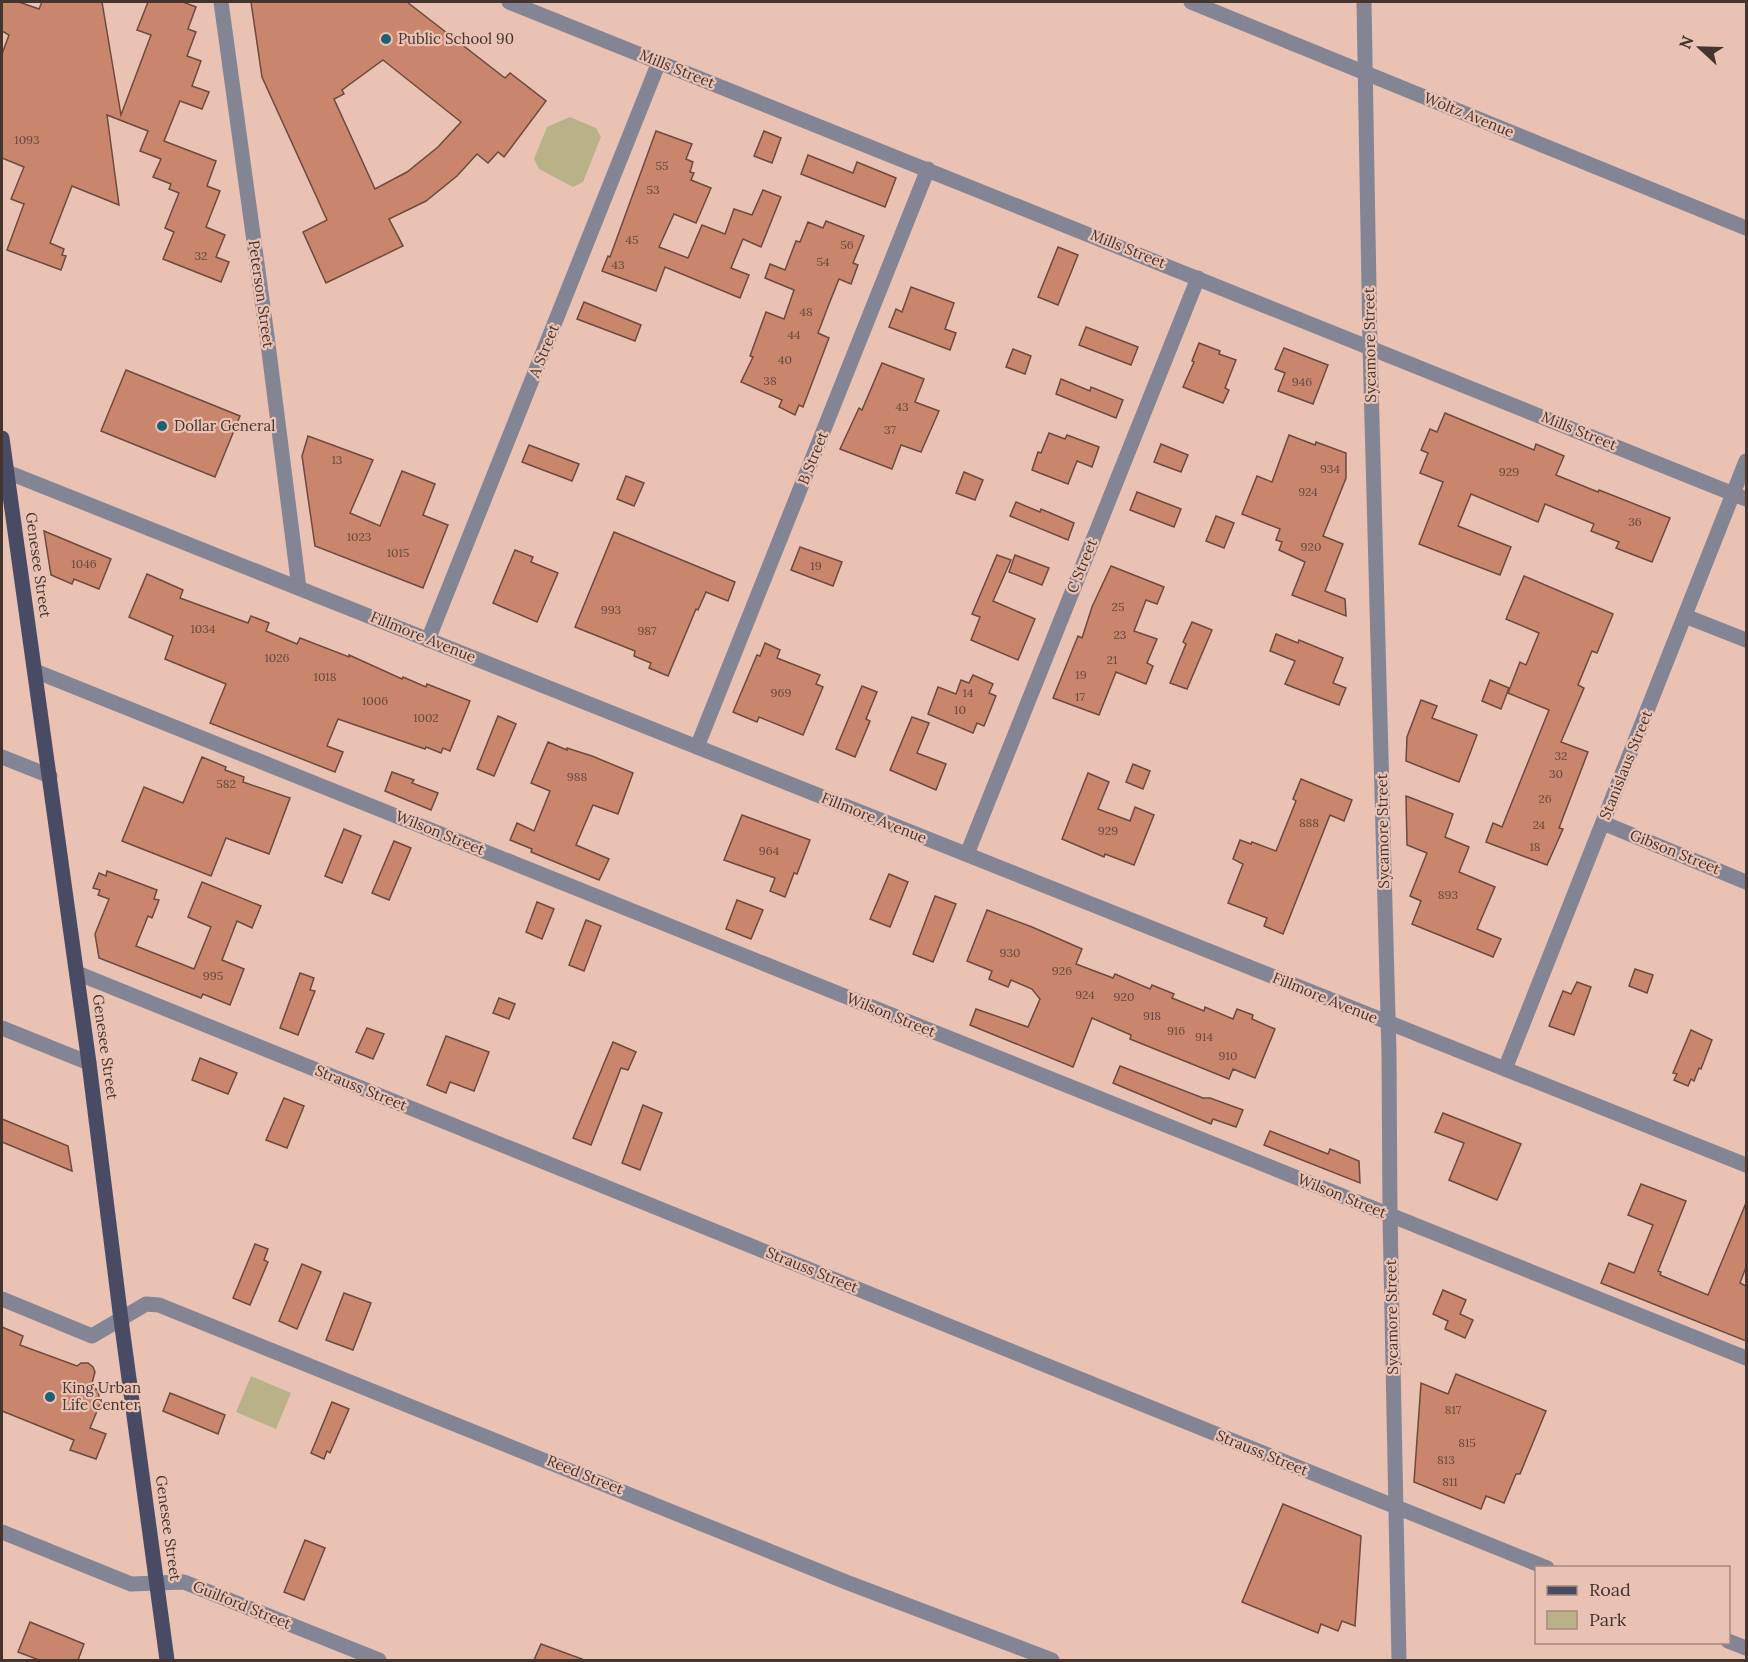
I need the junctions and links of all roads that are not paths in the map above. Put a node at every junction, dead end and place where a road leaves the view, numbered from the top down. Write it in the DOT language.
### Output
graph roads {
  1 [pos="222,2"];
  2 [pos="509,2"];
  3 [pos="1191,2"];
  4 [pos="1364,2"];
  5 [pos="659,62"];
  6 [pos="1365,72"];
  7 [pos="928,169"];
  8 [pos="1746,228"];
  9 [pos="1198,278"];
  10 [pos="1370,346"];
  11 [pos="2,438"];
  12 [pos="1746,461"];
  13 [pos="3,470"];
  14 [pos="1740,496"];
  15 [pos="299,588"];
  16 [pos="1685,616"];
  17 [pos="428,640"];
  18 [pos="1746,640"];
  19 [pos="35,672"];
  20 [pos="697,747"];
  21 [pos="2,757"];
  22 [pos="50,776"];
  23 [pos="1603,823"];
  24 [pos="966,854"];
  25 [pos="1746,882"];
  26 [pos="77,973"];
  27 [pos="1388,1023"];
  28 [pos="2,1028"];
  29 [pos="89,1063"];
  30 [pos="1504,1069"];
  31 [pos="1746,1165"];
  32 [pos="1390,1215"];
  33 [pos="2,1299"];
  34 [pos="121,1319"];
  35 [pos="1746,1358"];
  36 [pos="1396,1507"];
  37 [pos="2,1532"];
  38 [pos="1542,1566"];
  39 [pos="157,1583"];
  40 [pos="1730,1642"];
  41 [pos="1746,1648"];
  42 [pos="167,1660"];
  43 [pos="379,1660"];
  44 [pos="1052,1660"];
  45 [pos="1399,1660"];
  1 -- 15 [label="street, Peterson Street"];
  2 -- 5 [label="street, Mills Street"];
  3 -- 6 [label="street, Woltz Avenue"];
  4 -- 6 [label="street, Sycamore Street"];
  5 -- 7 [label="street, Mills Street"];
  5 -- 17 [label="street, A Street"];
  6 -- 8 [label="street, Woltz Avenue"];
  6 -- 10 [label="street, Sycamore Street"];
  7 -- 9 [label="street, Mills Street"];
  7 -- 20 [label="street, B Street"];
  9 -- 10 [label="street, Mills Street"];
  9 -- 24 [label="street, C Street"];
  10 -- 14 [label="street, Mills Street"];
  10 -- 27 [label="street, Sycamore Street"];
  11 -- 13 [label="main road, Genesee Street"];
  12 -- 14 [label="street, Stanislaus Street"];
  13 -- 15 [label="street, Fillmore Avenue"];
  13 -- 19 [label="main road, Genesee Street"];
  14 -- 16 [label="street, Stanislaus Street"];
  15 -- 17 [label="street, Fillmore Avenue"];
  16 -- 18 [label="street"];
  16 -- 23 [label="street, Stanislaus Street"];
  17 -- 20 [label="street, Fillmore Avenue"];
  19 -- 22 [label="main road, Genesee Street"];
  19 -- 32 [label="street, Wilson Street"];
  20 -- 24 [label="street, Fillmore Avenue"];
  21 -- 22 [label="street"];
  22 -- 26 [label="main road, Genesee Street"];
  23 -- 25 [label="street, Gibson Street"];
  23 -- 30 [label="street, Stanislaus Street"];
  24 -- 27 [label="street, Fillmore Avenue"];
  26 -- 29 [label="main road, Genesee Street"];
  26 -- 36 [label="street, Strauss Street"];
  27 -- 30 [label="street, Fillmore Avenue"];
  27 -- 32 [label="street, Sycamore Street"];
  28 -- 29 [label="street"];
  29 -- 34 [label="main road, Genesee Street"];
  30 -- 31 [label="street, Fillmore Avenue"];
  32 -- 35 [label="street, Wilson Street"];
  32 -- 36 [label="street, Sycamore Street"];
  33 -- 34 [label="street, Reed Street"];
  34 -- 39 [label="main road, Genesee Street"];
  34 -- 44 [label="street, Reed Street"];
  36 -- 38 [label="street, Strauss Street"];
  36 -- 45 [label="street, Sycamore Street"];
  37 -- 39 [label="street, Guilford Street"];
  39 -- 42 [label="main road, Genesee Street"];
  39 -- 43 [label="street, Guilford Street"];
  40 -- 41 [label="street"];
}
